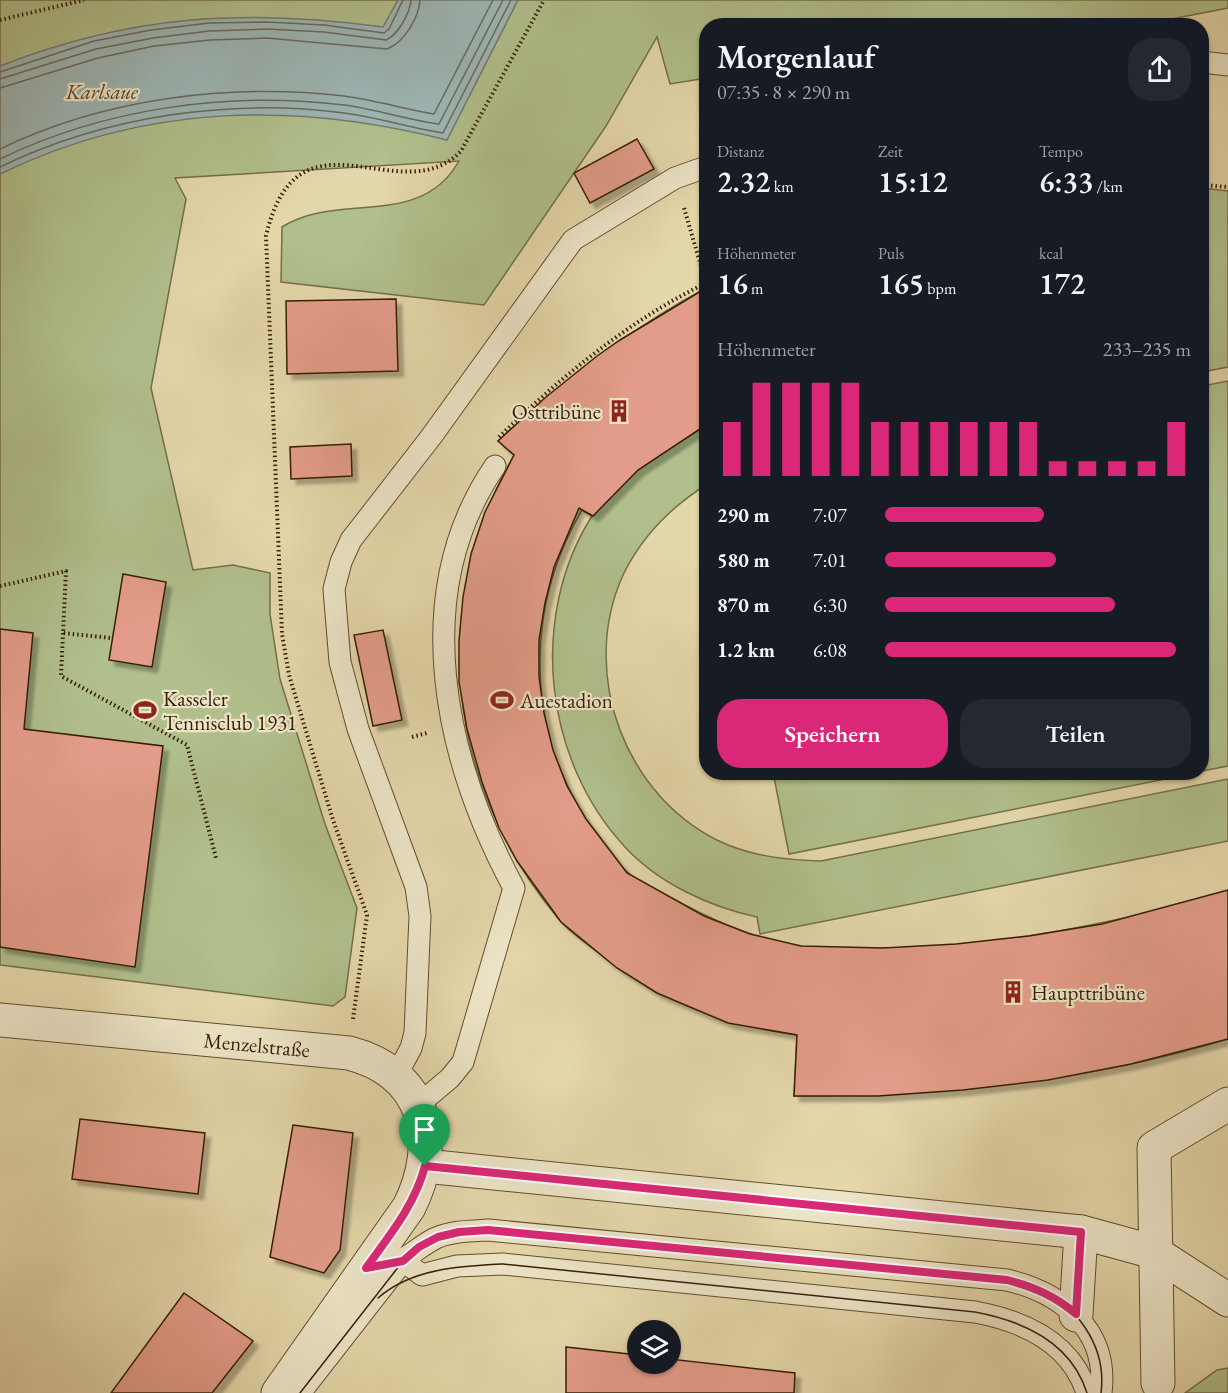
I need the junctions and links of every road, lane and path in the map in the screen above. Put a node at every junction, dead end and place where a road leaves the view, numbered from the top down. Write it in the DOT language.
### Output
graph roads {
  1 [pos="84,0"];
  2 [pos="544,0"];
  3 [pos="0,20"];
  4 [pos="1209,63"];
  5 [pos="1228,65"];
  6 [pos="699,169"];
  7 [pos="675,178"];
  8 [pos="1209,185"];
  9 [pos="1228,187"];
  10 [pos="699,259"];
  11 [pos="699,286"];
  12 [pos="495,466"];
  13 [pos="0,586"];
  14 [pos="63,633"];
  15 [pos="111,638"];
  16 [pos="216,858"];
  17 [pos="0,1020"];
  18 [pos="349,1053"];
  19 [pos="396,1076"];
  20 [pos="1228,1104"];
  21 [pos="418,1105"];
  22 [pos="431,1167"];
  23 [pos="1081,1232"];
  24 [pos="1154,1252"];
  25 [pos="403,1261"];
  26 [pos="366,1268"];
  27 [pos="422,1275"];
  28 [pos="1228,1300"];
  29 [pos="363,1310"];
  30 [pos="1076,1314"];
  31 [pos="1158,1388"];
  32 [pos="278,1393"];
  33 [pos="300,1393"];
  34 [pos="1087,1393"];
  35 [pos="1101,1393"];
  1 -- 3 [label="path"];
  2 -- 18 [label="path"];
  4 -- 5 [label="lane"];
  6 -- 7 [label="lane"];
  7 -- 10 [label="path"];
  7 -- 19 [label="lane"];
  8 -- 9 [label="path"];
  11 -- 12 [label="path"];
  12 -- 21 [label="lane"];
  13 -- 14 [label="path"];
  14 -- 15 [label="path"];
  14 -- 16 [label="path"];
  17 -- 18 [label="street, Menzelstraße"];
  18 -- 19 [label="street, Menzelstraße"];
  19 -- 21 [label="street, Menzelstraße"];
  20 -- 24 [label="street"];
  21 -- 22 [label="street, Menzelstraße"];
  22 -- 23 [label="street"];
  22 -- 26 [label="street, Menzelstraße"];
  23 -- 24 [label="street"];
  23 -- 30 [label="street"];
  24 -- 28 [label="street"];
  24 -- 31 [label="street"];
  25 -- 26 [label="lane"];
  25 -- 27 [label="lane"];
  25 -- 29 [label="lane"];
  25 -- 30 [label="lane"];
  26 -- 32 [label="street, Menzelstraße"];
  27 -- 29 [label="lane"];
  27 -- 34 [label="lane"];
  29 -- 33 [label="lane"];
  30 -- 35 [label="lane"];
}
